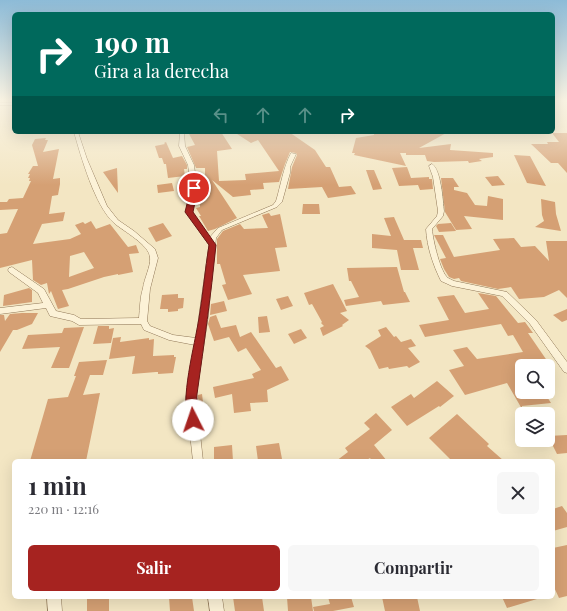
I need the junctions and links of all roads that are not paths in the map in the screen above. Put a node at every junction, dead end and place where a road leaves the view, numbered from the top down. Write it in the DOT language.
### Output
graph roads {
  1 [pos="77,134"];
  2 [pos="182,134"];
  3 [pos="293,154"];
  4 [pos="432,166"];
  5 [pos="212,245"];
  6 [pos="12,270"];
  7 [pos="48,305"];
  8 [pos="0,311"];
  9 [pos="143,321"];
  10 [pos="198,342"];
  11 [pos="567,369"];
  12 [pos="198,459"];
  13 [pos="54,599"];
  14 [pos="216,599"];
  15 [pos="55,611"];
  16 [pos="217,611"];
  1 -- 9 [label="street"];
  2 -- 5 [label="street"];
  3 -- 5 [label="street"];
  4 -- 11 [label="street"];
  5 -- 10 [label="street"];
  6 -- 7 [label="street"];
  7 -- 8 [label="street"];
  7 -- 9 [label="street"];
  9 -- 10 [label="street"];
  10 -- 12 [label="street"];
  13 -- 15 [label="street"];
  14 -- 16 [label="street"];
}
